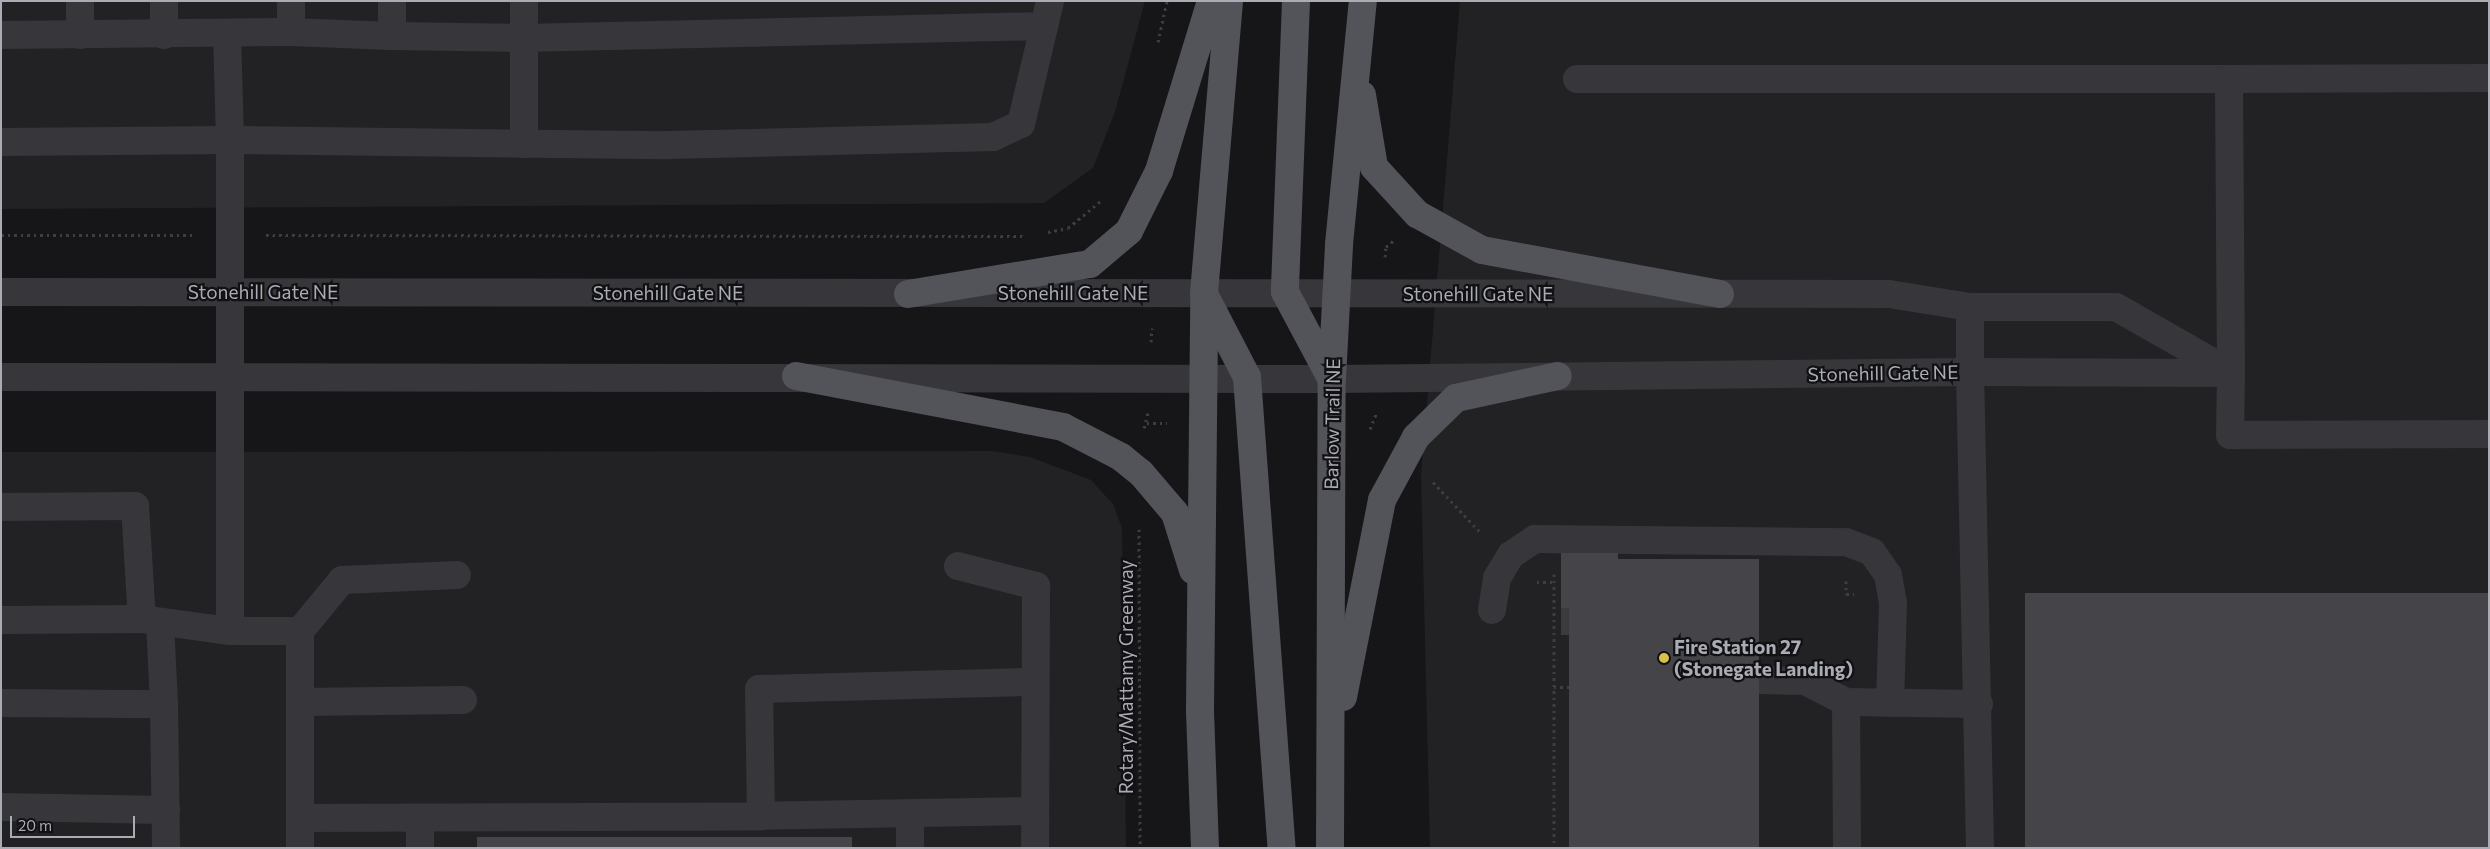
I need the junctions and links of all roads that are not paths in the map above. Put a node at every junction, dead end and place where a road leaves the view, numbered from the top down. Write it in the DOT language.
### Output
graph roads {
  1 [pos="80,1"];
  2 [pos="164,1"];
  3 [pos="291,1"];
  4 [pos="392,1"];
  5 [pos="524,1"];
  6 [pos="1210,1"];
  7 [pos="1230,1"];
  8 [pos="1296,1"];
  9 [pos="1363,1"];
  10 [pos="1047,14"];
  11 [pos="291,32"];
  12 [pos="1,34"];
  13 [pos="80,35"];
  14 [pos="164,35"];
  15 [pos="227,35"];
  16 [pos="392,36"];
  17 [pos="523,38"];
  18 [pos="1355,56"];
  19 [pos="2489,78"];
  20 [pos="1577,79"];
  21 [pos="2229,79"];
  22 [pos="230,140"];
  23 [pos="1,142"];
  24 [pos="524,144"];
  25 [pos="1,292"];
  26 [pos="230,292"];
  27 [pos="1285,292"];
  28 [pos="1204,293"];
  29 [pos="908,294"];
  30 [pos="1335,294"];
  31 [pos="1720,294"];
  32 [pos="1970,307"];
  33 [pos="1970,372"];
  34 [pos="2231,373"];
  35 [pos="796,376"];
  36 [pos="1203,376"];
  37 [pos="1558,376"];
  38 [pos="227,377"];
  39 [pos="1247,377"];
  40 [pos="1,378"];
  41 [pos="1332,379"];
  42 [pos="2489,434"];
  43 [pos="1,506"];
  44 [pos="958,566"];
  45 [pos="457,575"];
  46 [pos="1202,595"];
  47 [pos="1492,610"];
  48 [pos="1,620"];
  49 [pos="151,620"];
  50 [pos="230,631"];
  51 [pos="300,631"];
  52 [pos="1759,680"];
  53 [pos="1036,682"];
  54 [pos="463,700"];
  55 [pos="300,702"];
  56 [pos="1846,702"];
  57 [pos="1,703"];
  58 [pos="1890,703"];
  59 [pos="164,704"];
  60 [pos="1979,704"];
  61 [pos="1330,760"];
  62 [pos="1,807"];
  63 [pos="166,810"];
  64 [pos="1035,811"];
  65 [pos="910,814"];
  66 [pos="761,816"];
  67 [pos="300,818"];
  68 [pos="420,818"];
  69 [pos="166,848"];
  70 [pos="300,848"];
  71 [pos="420,848"];
  72 [pos="910,848"];
  73 [pos="1035,848"];
  74 [pos="1205,848"];
  75 [pos="1282,848"];
  76 [pos="1330,848"];
  77 [pos="1847,848"];
  78 [pos="1980,848"];
  1 -- 13 [label="street"];
  2 -- 14 [label="street"];
  3 -- 11 [label="street"];
  4 -- 16 [label="street"];
  5 -- 17 [label="street"];
  6 -- 29 [label="main road"];
  7 -- 28 [label="main road"];
  8 -- 27 [label="main road"];
  9 -- 18 [label="main road, Barlow Trail NE"];
  10 -- 17 [label="street"];
  10 -- 24 [label="street"];
  11 -- 15 [label="street"];
  11 -- 16 [label="street"];
  12 -- 13 [label="street"];
  13 -- 14 [label="street"];
  14 -- 15 [label="street"];
  15 -- 22 [label="street"];
  16 -- 17 [label="street"];
  17 -- 24 [label="street"];
  18 -- 30 [label="main road, Barlow Trail NE"];
  18 -- 31 [label="main road"];
  19 -- 21 [label="street"];
  20 -- 21 [label="street"];
  21 -- 34 [label="street"];
  22 -- 23 [label="street"];
  22 -- 24 [label="street"];
  22 -- 26 [label="street"];
  25 -- 26 [label="street, Stonehill Gate NE"];
  26 -- 29 [label="street, Stonehill Gate NE"];
  26 -- 38 [label="street"];
  27 -- 28 [label="street, Stonehill Gate NE"];
  27 -- 30 [label="street, Stonehill Gate NE"];
  27 -- 41 [label="main road"];
  28 -- 29 [label="street, Stonehill Gate NE"];
  28 -- 36 [label="main road"];
  28 -- 39 [label="main road"];
  30 -- 31 [label="street, Stonehill Gate NE"];
  30 -- 41 [label="main road, Barlow Trail NE"];
  31 -- 32 [label="street, Stonehill Gate NE"];
  32 -- 33 [label="street, Stonehill Gate NE"];
  32 -- 34 [label="street"];
  33 -- 34 [label="street"];
  33 -- 37 [label="street, Stonehill Gate NE"];
  33 -- 60 [label="street"];
  34 -- 42 [label="street"];
  35 -- 36 [label="street, Stonehill Gate NE"];
  35 -- 38 [label="street, Stonehill Gate NE"];
  35 -- 46 [label="main road"];
  36 -- 39 [label="street, Stonehill Gate NE"];
  36 -- 46 [label="main road"];
  37 -- 41 [label="street, Stonehill Gate NE"];
  37 -- 61 [label="main road"];
  38 -- 40 [label="street, Stonehill Gate NE"];
  38 -- 50 [label="street"];
  39 -- 41 [label="street, Stonehill Gate NE"];
  39 -- 75 [label="main road"];
  41 -- 61 [label="main road, Barlow Trail NE"];
  43 -- 49 [label="street"];
  44 -- 53 [label="street"];
  45 -- 51 [label="street"];
  46 -- 74 [label="main road"];
  47 -- 58 [label="street"];
  48 -- 49 [label="street"];
  49 -- 50 [label="street"];
  49 -- 59 [label="street"];
  50 -- 51 [label="street"];
  51 -- 55 [label="street"];
  52 -- 56 [label="street"];
  53 -- 64 [label="street"];
  53 -- 66 [label="street"];
  54 -- 55 [label="street"];
  55 -- 67 [label="street"];
  56 -- 58 [label="street"];
  56 -- 77 [label="street"];
  57 -- 59 [label="street"];
  58 -- 60 [label="street"];
  59 -- 63 [label="street"];
  60 -- 78 [label="street"];
  61 -- 76 [label="main road, Barlow Trail NE"];
  62 -- 63 [label="street"];
  63 -- 69 [label="street"];
  64 -- 65 [label="street"];
  64 -- 73 [label="street"];
  65 -- 66 [label="street"];
  65 -- 72 [label="street"];
  66 -- 68 [label="street"];
  67 -- 68 [label="street"];
  67 -- 70 [label="street"];
  68 -- 71 [label="street"];
}
